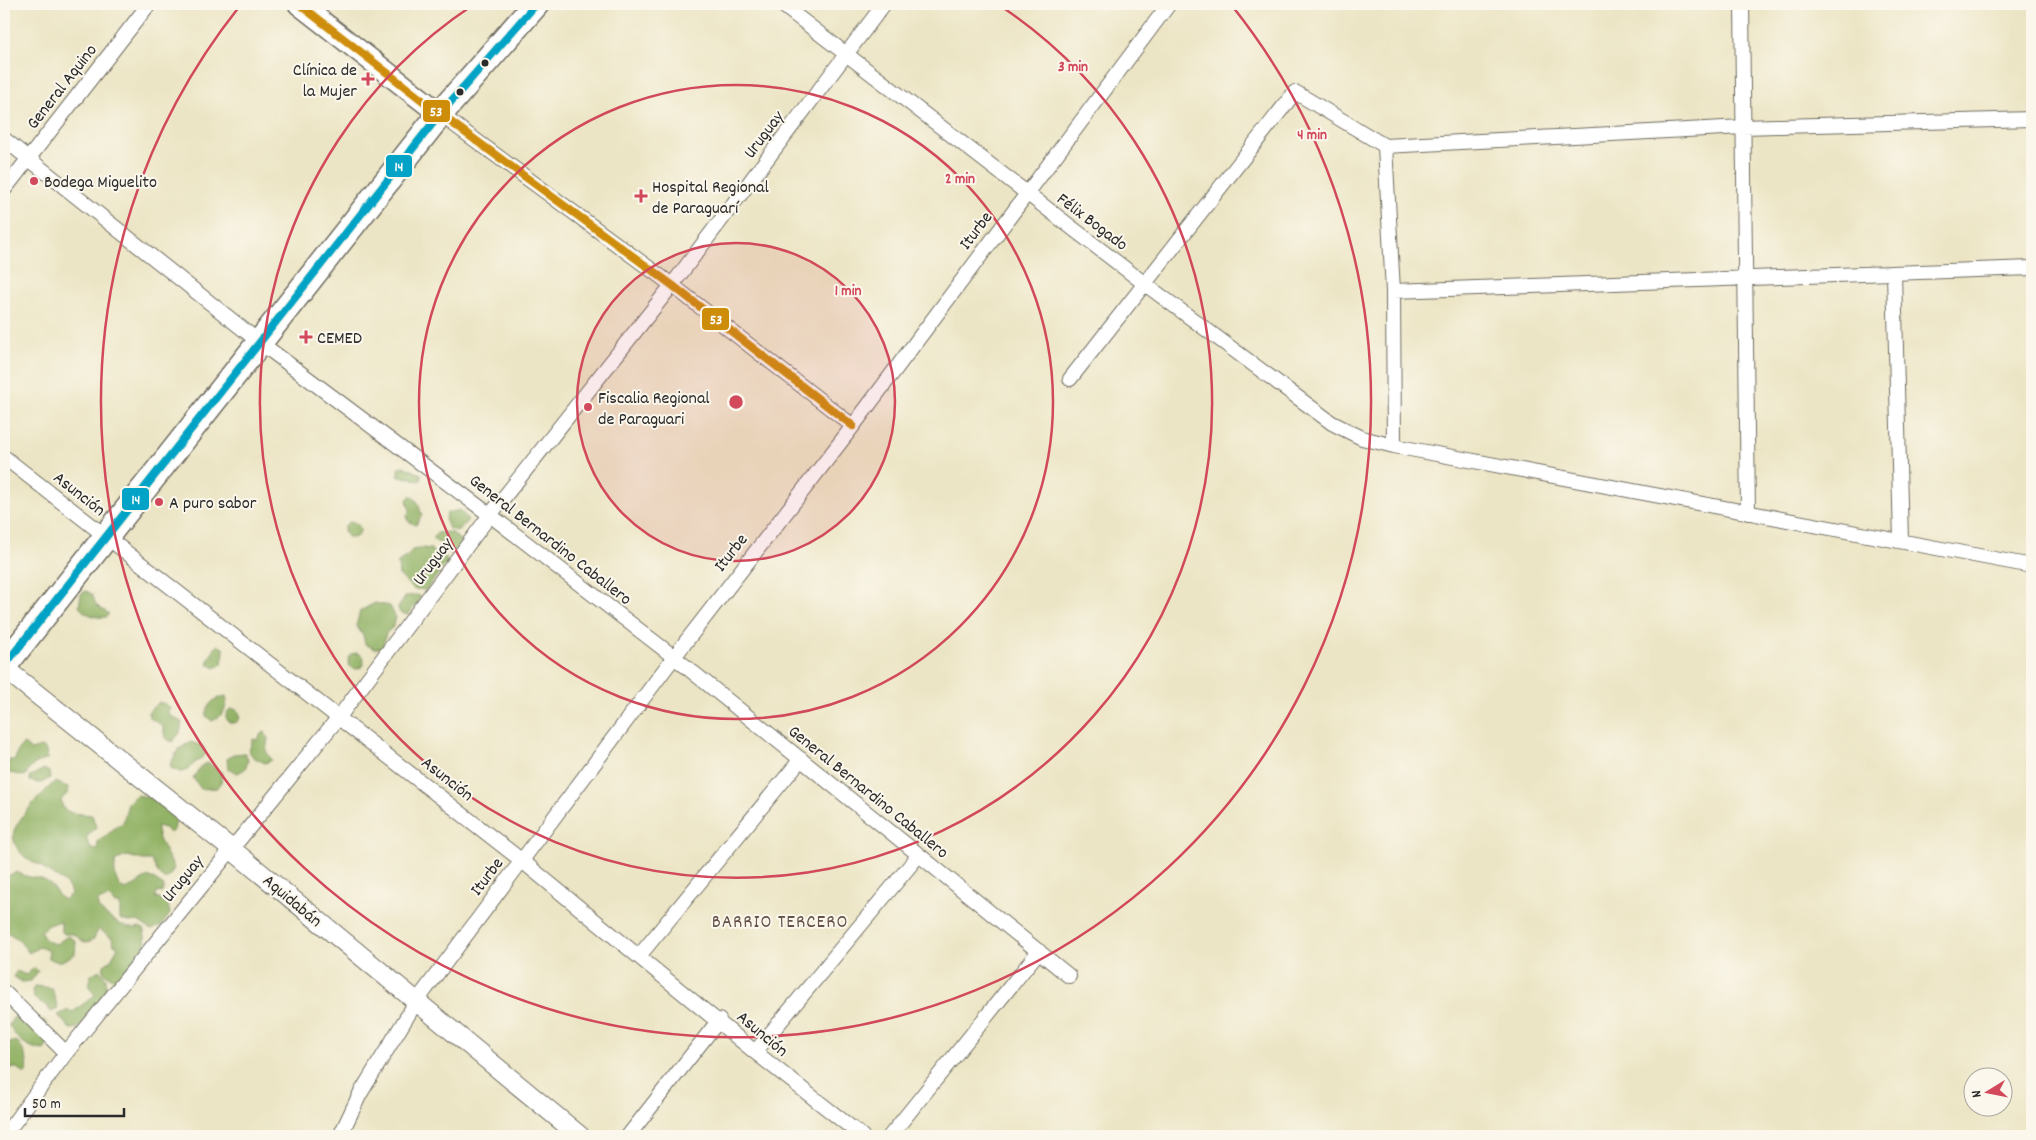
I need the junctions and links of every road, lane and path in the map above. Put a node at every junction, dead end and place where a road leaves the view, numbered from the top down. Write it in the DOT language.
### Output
graph roads {
  1 [pos="148,4"];
  2 [pos="299,4"];
  3 [pos="536,4"];
  4 [pos="781,4"];
  5 [pos="884,4"];
  6 [pos="1170,4"];
  7 [pos="1742,4"];
  8 [pos="847,53"];
  9 [pos="440,114"];
  10 [pos="2032,119"];
  11 [pos="1743,127"];
  12 [pos="4,139"];
  13 [pos="1385,146"];
  14 [pos="29,158"];
  15 [pos="4,190"];
  16 [pos="1025,193"];
  17 [pos="2032,268"];
  18 [pos="1894,273"];
  19 [pos="1745,278"];
  20 [pos="1144,284"];
  21 [pos="672,285"];
  22 [pos="1393,290"];
  23 [pos="258,341"];
  24 [pos="1070,379"];
  25 [pos="853,426"];
  26 [pos="1394,446"];
  27 [pos="4,457"];
  28 [pos="1748,512"];
  29 [pos="490,514"];
  30 [pos="105,535"];
  31 [pos="1902,541"];
  32 [pos="2032,566"];
  33 [pos="674,657"];
  34 [pos="4,667"];
  35 [pos="339,717"];
  36 [pos="801,759"];
  37 [pos="230,848"];
  38 [pos="918,856"];
  39 [pos="521,860"];
  40 [pos="1039,951"];
  41 [pos="639,956"];
  42 [pos="1069,976"];
  43 [pos="4,992"];
  44 [pos="416,1002"];
  45 [pos="719,1020"];
  46 [pos="66,1052"];
  47 [pos="755,1052"];
  48 [pos="4,1136"];
  49 [pos="340,1136"];
  50 [pos="580,1136"];
  51 [pos="628,1136"];
  52 [pos="862,1136"];
  53 [pos="890,1136"];
  1 -- 14 [label="street, General Aquino"];
  2 -- 9 [label="main road"];
  3 -- 9 [label="highway"];
  4 -- 8 [label="street, Félix Bogado"];
  5 -- 8 [label="street, Uruguay"];
  6 -- 16 [label="street, Iturbe"];
  7 -- 11 [label="street"];
  8 -- 16 [label="street, Félix Bogado"];
  8 -- 21 [label="street, Uruguay"];
  9 -- 21 [label="street"];
  9 -- 23 [label="highway"];
  10 -- 11 [label="street"];
  11 -- 13 [label="street"];
  11 -- 19 [label="street"];
  12 -- 14 [label="street, General Bernardino Caballero"];
  13 -- 20 [label="street"];
  13 -- 22 [label="street"];
  14 -- 15 [label="street, General Aquino"];
  14 -- 23 [label="street, General Bernardino Caballero"];
  16 -- 20 [label="street, Félix Bogado"];
  16 -- 25 [label="street, Iturbe"];
  17 -- 18 [label="street"];
  18 -- 19 [label="street"];
  18 -- 31 [label="street"];
  19 -- 22 [label="street"];
  19 -- 28 [label="street"];
  20 -- 24 [label="street"];
  20 -- 26 [label="street, Félix Bogado"];
  21 -- 25 [label="street"];
  21 -- 29 [label="street, Uruguay"];
  22 -- 26 [label="street"];
  23 -- 29 [label="street, General Bernardino Caballero"];
  23 -- 30 [label="highway"];
  25 -- 33 [label="street, Iturbe"];
  26 -- 28 [label="street, Félix Bogado"];
  27 -- 30 [label="street, Asunción"];
  28 -- 31 [label="street, Félix Bogado"];
  29 -- 33 [label="street, General Bernardino Caballero"];
  29 -- 35 [label="street, Uruguay"];
  30 -- 34 [label="highway"];
  30 -- 35 [label="street, Asunción"];
  31 -- 32 [label="street, Félix Bogado"];
  33 -- 36 [label="street, General Bernardino Caballero"];
  33 -- 39 [label="street, Iturbe"];
  34 -- 37 [label="street, Aquidabán"];
  35 -- 37 [label="street, Uruguay"];
  35 -- 39 [label="street, Asunción"];
  36 -- 38 [label="street, General Bernardino Caballero"];
  36 -- 41 [label="street"];
  37 -- 44 [label="street, Aquidabán"];
  37 -- 46 [label="street, Uruguay"];
  38 -- 40 [label="street, General Bernardino Caballero"];
  38 -- 47 [label="street"];
  39 -- 41 [label="street, Asunción"];
  39 -- 44 [label="street, Iturbe"];
  40 -- 42 [label="street, General Bernardino Caballero"];
  40 -- 53 [label="street"];
  41 -- 45 [label="street, Asunción"];
  43 -- 46 [label="street"];
  44 -- 49 [label="street, Iturbe"];
  44 -- 50 [label="street, Aquidabán"];
  45 -- 47 [label="street, Asunción"];
  45 -- 51 [label="street"];
  46 -- 48 [label="street, Uruguay"];
  47 -- 52 [label="street, Asunción"];
}
